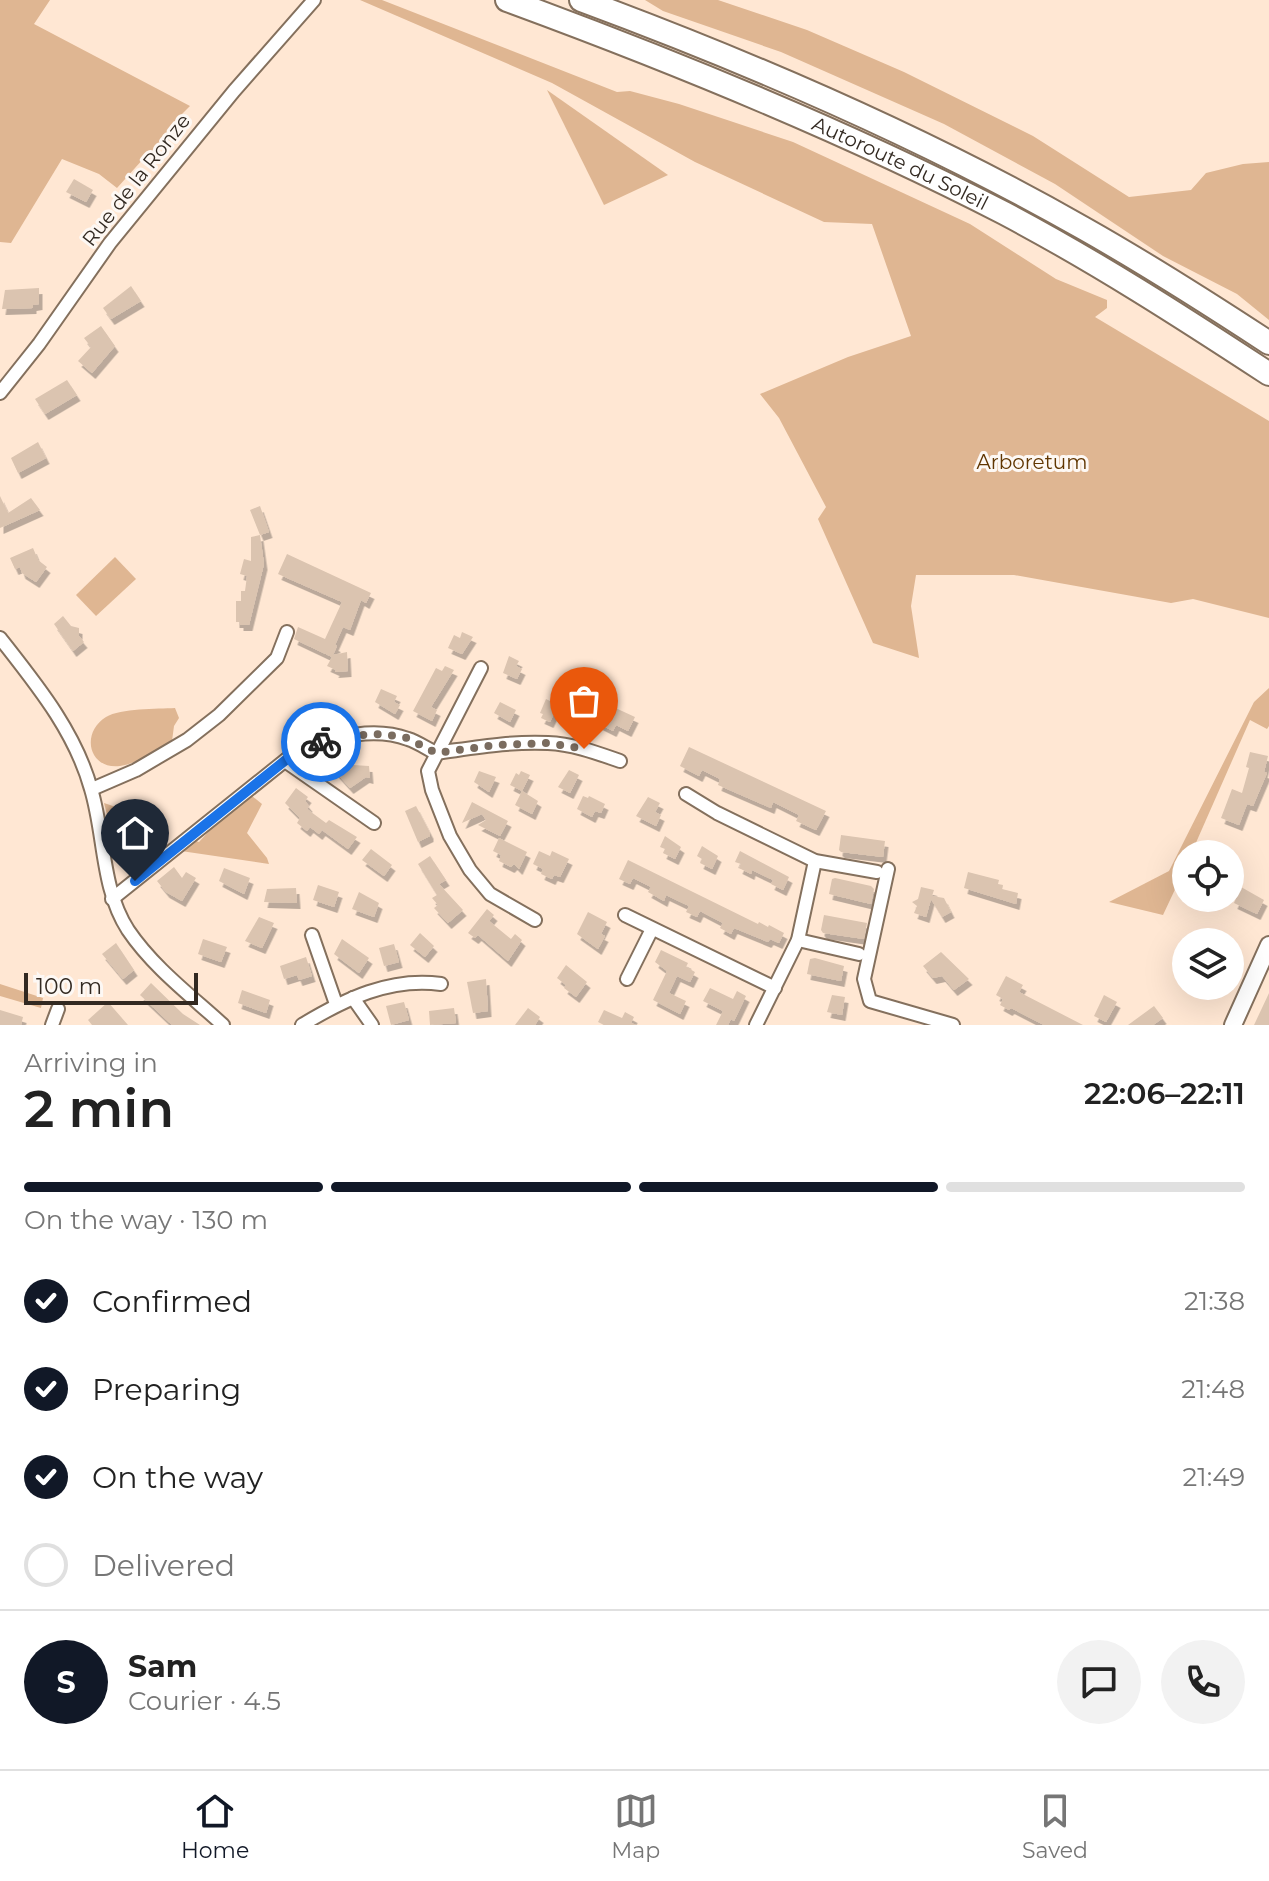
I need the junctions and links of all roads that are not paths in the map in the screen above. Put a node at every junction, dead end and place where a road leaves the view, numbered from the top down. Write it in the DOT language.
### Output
graph roads {
  1 [pos="314,0"];
  2 [pos="507,0"];
  3 [pos="581,0"];
  4 [pos="1269,343"];
  5 [pos="1269,374"];
  6 [pos="0,393"];
  7 [pos="287,632"];
  8 [pos="0,638"];
  9 [pos="481,668"];
  10 [pos="436,753"];
  11 [pos="285,761"];
  12 [pos="620,761"];
  13 [pos="92,789"];
  14 [pos="686,794"];
  15 [pos="374,823"];
  16 [pos="815,861"];
  17 [pos="112,896"];
  18 [pos="625,915"];
  19 [pos="535,920"];
  20 [pos="652,929"];
  21 [pos="312,935"];
  22 [pos="798,940"];
  23 [pos="1269,945"];
  24 [pos="859,954"];
  25 [pos="627,979"];
  26 [pos="441,984"];
  27 [pos="775,988"];
  28 [pos="353,998"];
  29 [pos="336,1004"];
  30 [pos="58,1009"];
  31 [pos="52,1025"];
  32 [pos="223,1025"];
  33 [pos="302,1025"];
  34 [pos="372,1025"];
  35 [pos="756,1025"];
  36 [pos="953,1025"];
  37 [pos="1233,1025"];
  1 -- 6 [label="street, Rue de la Ronze"];
  2 -- 5 [label="highway, Autoroute du Soleil"];
  3 -- 4 [label="highway, Autoroute du Soleil"];
  7 -- 13 [label="street"];
  8 -- 13 [label="street"];
  9 -- 10 [label="street"];
  10 -- 11 [label="street"];
  10 -- 12 [label="street"];
  10 -- 19 [label="street"];
  11 -- 15 [label="street"];
  11 -- 17 [label="street"];
  13 -- 17 [label="street"];
  14 -- 16 [label="street"];
  16 -- 22 [label="street"];
  16 -- 36 [label="street"];
  17 -- 32 [label="street"];
  18 -- 20 [label="street"];
  20 -- 25 [label="street"];
  20 -- 27 [label="street"];
  21 -- 29 [label="street"];
  22 -- 24 [label="street"];
  22 -- 27 [label="street"];
  23 -- 37 [label="street"];
  26 -- 28 [label="street"];
  27 -- 35 [label="street"];
  28 -- 29 [label="street"];
  28 -- 34 [label="street"];
  29 -- 33 [label="street"];
  30 -- 31 [label="street"];
}
